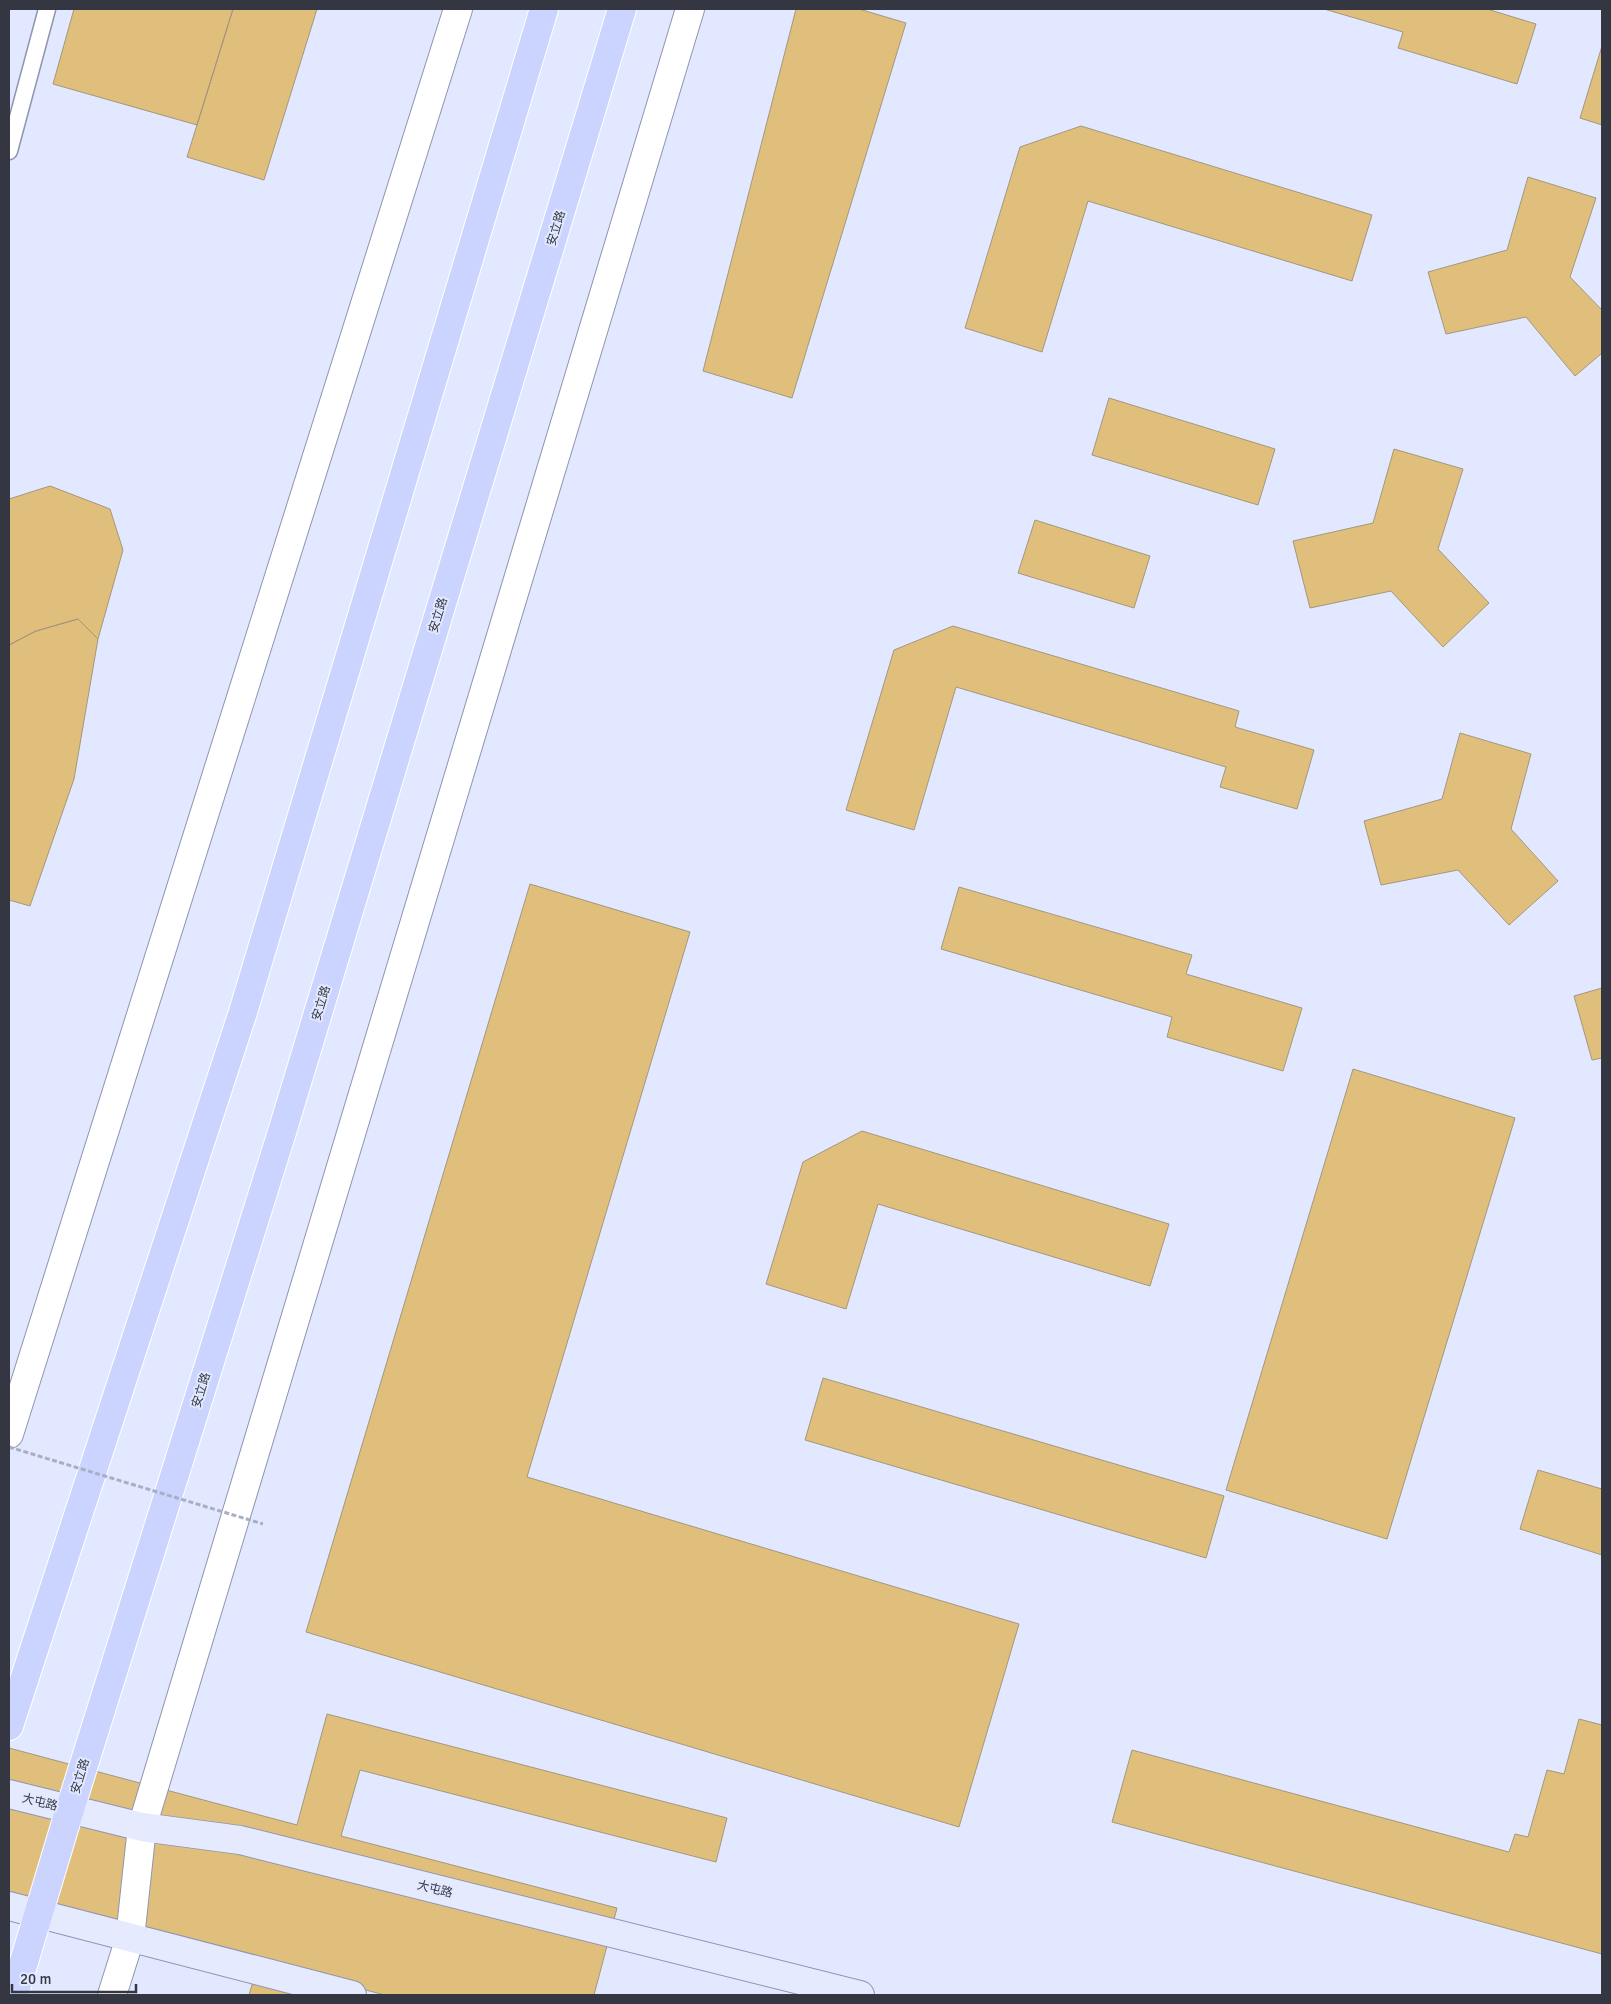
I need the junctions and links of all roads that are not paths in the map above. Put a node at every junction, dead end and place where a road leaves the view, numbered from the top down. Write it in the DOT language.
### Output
graph roads {
  1 [pos="47,9"];
  2 [pos="458,9"];
  3 [pos="544,9"];
  4 [pos="622,9"];
  5 [pos="690,9"];
  6 [pos="9,151"];
  7 [pos="9,1434"];
  8 [pos="9,1726"];
  9 [pos="9,1794"];
  10 [pos="70,1809"];
  11 [pos="142,1827"];
  12 [pos="9,1906"];
  13 [pos="39,1914"];
  14 [pos="130,1938"];
  15 [pos="14,1995"];
  16 [pos="112,1995"];
  17 [pos="352,1995"];
  18 [pos="860,1995"];
  1 -- 6 [label="lane"];
  2 -- 7 [label="street"];
  3 -- 8 [label="main road"];
  4 -- 10 [label="main road, 安立路"];
  5 -- 11 [label="street"];
  9 -- 10 [label="main road, 大屯路"];
  10 -- 11 [label="main road, 大屯路"];
  10 -- 13 [label="main road, 安立路"];
  11 -- 14 [label="street"];
  11 -- 18 [label="main road, 大屯路"];
  12 -- 13 [label="main road"];
  13 -- 14 [label="main road"];
  13 -- 15 [label="main road, 安立路"];
  14 -- 16 [label="street"];
  14 -- 17 [label="main road"];
}
